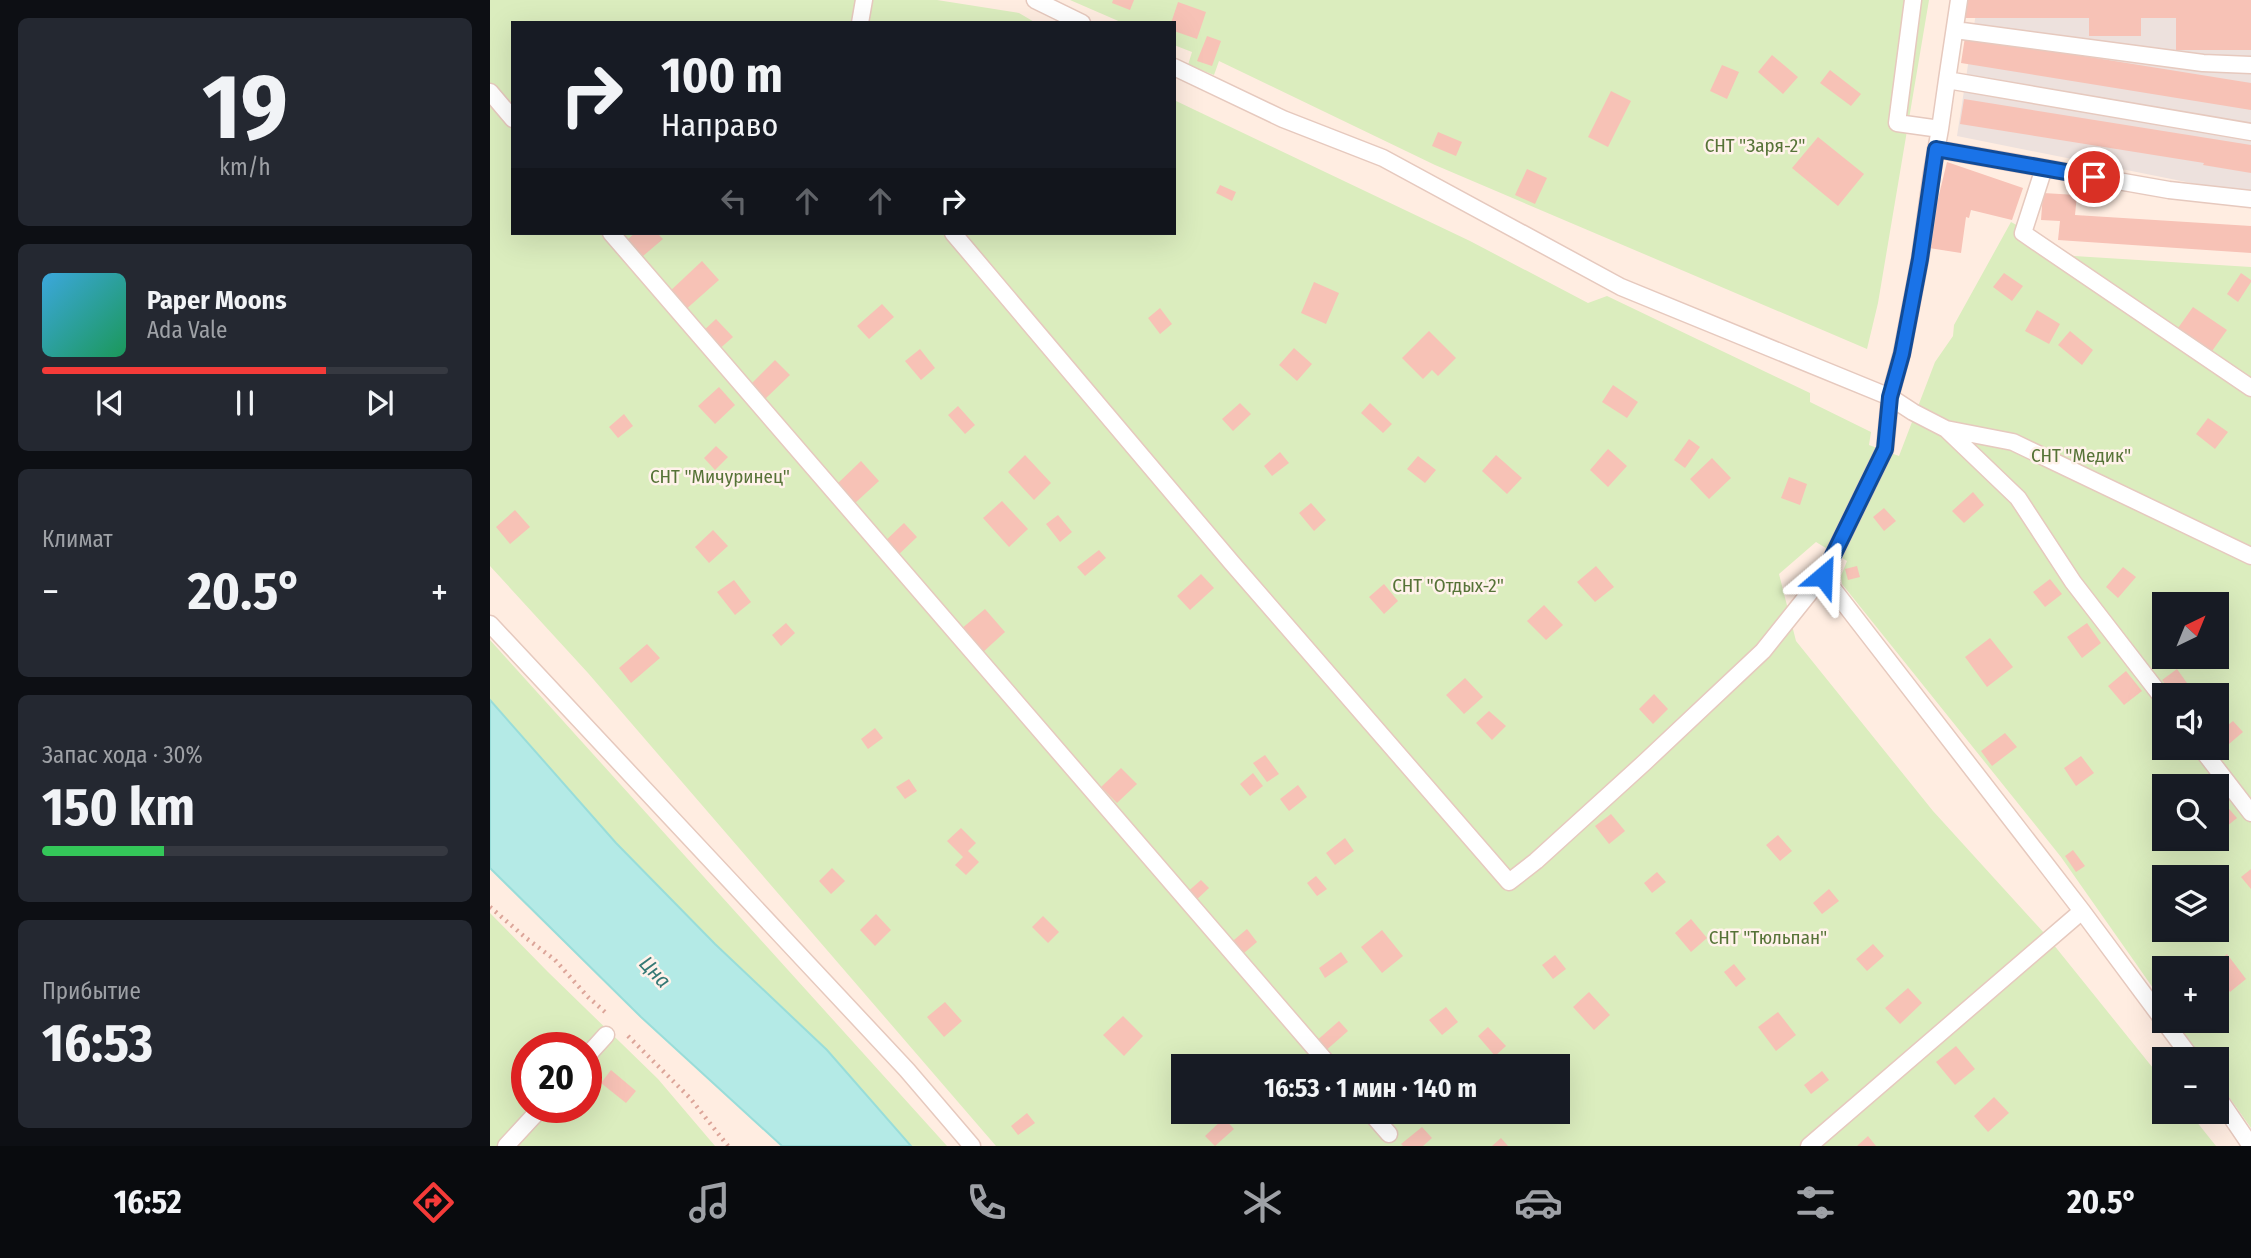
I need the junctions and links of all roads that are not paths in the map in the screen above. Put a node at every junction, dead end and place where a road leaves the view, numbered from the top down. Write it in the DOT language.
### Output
graph roads {
  1 [pos="864,0"];
  2 [pos="1035,0"];
  3 [pos="1913,0"];
  4 [pos="1959,0"];
  5 [pos="860,21"];
  6 [pos="1078,21"];
  7 [pos="1955,30"];
  8 [pos="2251,65"];
  9 [pos="1176,69"];
  10 [pos="1947,80"];
  11 [pos="490,92"];
  12 [pos="511,117"];
  13 [pos="1940,129"];
  14 [pos="2251,132"];
  15 [pos="1936,149"];
  16 [pos="2044,168"];
  17 [pos="2251,199"];
  18 [pos="613,235"];
  19 [pos="955,235"];
  20 [pos="2251,388"];
  21 [pos="1890,397"];
  22 [pos="1946,429"];
  23 [pos="2251,556"];
  24 [pos="1823,576"];
  25 [pos="490,624"];
  26 [pos="2152,684"];
  27 [pos="2210,760"];
  28 [pos="2251,813"];
  29 [pos="2082,911"];
  30 [pos="613,1031"];
  31 [pos="602,1042"];
  32 [pos="2183,1047"];
  33 [pos="1319,1054"];
  34 [pos="2229,1115"];
  35 [pos="527,1123"];
  36 [pos="1380,1124"];
  37 [pos="1389,1134"];
  38 [pos="506,1146"];
  39 [pos="972,1146"];
  40 [pos="1809,1146"];
  41 [pos="2250,1146"];
  1 -- 5 [label="lane"];
  2 -- 6 [label="lane"];
  3 -- 13 [label="lane"];
  4 -- 7 [label="lane"];
  7 -- 8 [label="lane"];
  7 -- 10 [label="lane"];
  9 -- 21 [label="lane"];
  10 -- 13 [label="lane"];
  10 -- 14 [label="lane"];
  11 -- 12 [label="lane"];
  13 -- 15 [label="lane"];
  15 -- 16 [label="lane"];
  15 -- 21 [label="lane"];
  16 -- 17 [label="lane"];
  16 -- 20 [label="lane"];
  18 -- 33 [label="lane"];
  19 -- 24 [label="lane"];
  21 -- 22 [label="lane"];
  21 -- 24 [label="lane"];
  22 -- 23 [label="lane"];
  22 -- 26 [label="lane"];
  24 -- 29 [label="lane"];
  25 -- 39 [label="lane"];
  27 -- 28 [label="lane"];
  29 -- 32 [label="lane"];
  29 -- 40 [label="lane"];
  30 -- 31 [label="lane"];
  34 -- 41 [label="lane"];
  35 -- 38 [label="lane"];
  36 -- 37 [label="lane"];
}
